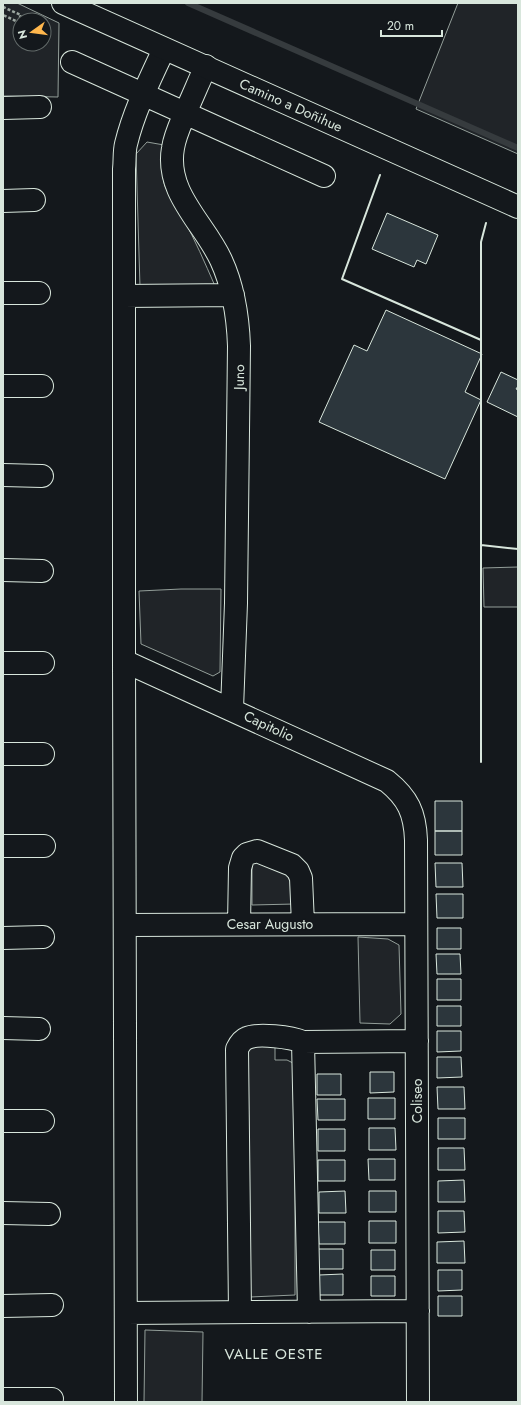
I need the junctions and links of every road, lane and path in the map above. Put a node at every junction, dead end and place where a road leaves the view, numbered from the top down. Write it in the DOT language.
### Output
graph roads {
  1 [pos="63,3"];
  2 [pos="3,7"];
  3 [pos="3,15"];
  4 [pos="164,49"];
  5 [pos="72,62"];
  6 [pos="206,66"];
  7 [pos="143,94"];
  8 [pos="3,108"];
  9 [pos="40,108"];
  10 [pos="185,113"];
  11 [pos="324,176"];
  12 [pos="3,200"];
  13 [pos="34,200"];
  14 [pos="518,207"];
  15 [pos="3,293"];
  16 [pos="39,293"];
  17 [pos="233,295"];
  18 [pos="124,296"];
  19 [pos="3,386"];
  20 [pos="42,386"];
  21 [pos="3,475"];
  22 [pos="42,476"];
  23 [pos="3,570"];
  24 [pos="42,571"];
  25 [pos="124,661"];
  26 [pos="3,662"];
  27 [pos="43,662"];
  28 [pos="232,709"];
  29 [pos="3,754"];
  30 [pos="42,754"];
  31 [pos="407,801"];
  32 [pos="3,846"];
  33 [pos="44,846"];
  34 [pos="239,924"];
  35 [pos="303,924"];
  36 [pos="416,924"];
  37 [pos="125,925"];
  38 [pos="43,937"];
  39 [pos="3,938"];
  40 [pos="3,1028"];
  41 [pos="39,1029"];
  42 [pos="416,1041"];
  43 [pos="302,1042"];
  44 [pos="43,1121"];
  45 [pos="3,1122"];
  46 [pos="3,1214"];
  47 [pos="49,1214"];
  48 [pos="52,1305"];
  49 [pos="3,1306"];
  50 [pos="418,1311"];
  51 [pos="240,1312"];
  52 [pos="309,1312"];
  53 [pos="126,1313"];
  54 [pos="3,1399"];
  55 [pos="52,1399"];
  56 [pos="126,1402"];
  57 [pos="418,1402"];
  1 -- 4 [label="street, Camino a Doñihue"];
  2 -- 3 [label="path"];
  4 -- 6 [label="street, Camino a Doñihue"];
  4 -- 7 [label="street"];
  5 -- 7 [label="street"];
  6 -- 10 [label="street, Juno"];
  6 -- 14 [label="street, Camino a Doñihue"];
  7 -- 10 [label="street"];
  7 -- 18 [label="street"];
  8 -- 9 [label="street"];
  10 -- 11 [label="street"];
  10 -- 17 [label="street, Juno"];
  12 -- 13 [label="street"];
  15 -- 16 [label="street"];
  17 -- 18 [label="street"];
  17 -- 28 [label="street, Juno"];
  18 -- 25 [label="street"];
  19 -- 20 [label="street"];
  21 -- 22 [label="street"];
  23 -- 24 [label="street"];
  25 -- 28 [label="street, Capitolio"];
  25 -- 37 [label="street"];
  26 -- 27 [label="street"];
  28 -- 31 [label="street, Capitolio"];
  29 -- 30 [label="street"];
  31 -- 36 [label="street, Coliseo"];
  32 -- 33 [label="street"];
  34 -- 35 [label="street, Cesar Augusto"];
  34 -- 35 [label="street"];
  34 -- 37 [label="street, Cesar Augusto"];
  35 -- 36 [label="street, Cesar Augusto"];
  36 -- 42 [label="street, Coliseo"];
  37 -- 53 [label="street"];
  38 -- 39 [label="street"];
  40 -- 41 [label="street"];
  42 -- 43 [label="street"];
  42 -- 50 [label="street, Coliseo"];
  43 -- 51 [label="street"];
  43 -- 52 [label="street"];
  44 -- 45 [label="street"];
  46 -- 47 [label="street"];
  48 -- 49 [label="street"];
  50 -- 52 [label="street"];
  50 -- 57 [label="street, Coliseo"];
  51 -- 52 [label="street"];
  51 -- 53 [label="street"];
  53 -- 56 [label="street"];
  54 -- 55 [label="street"];
}
